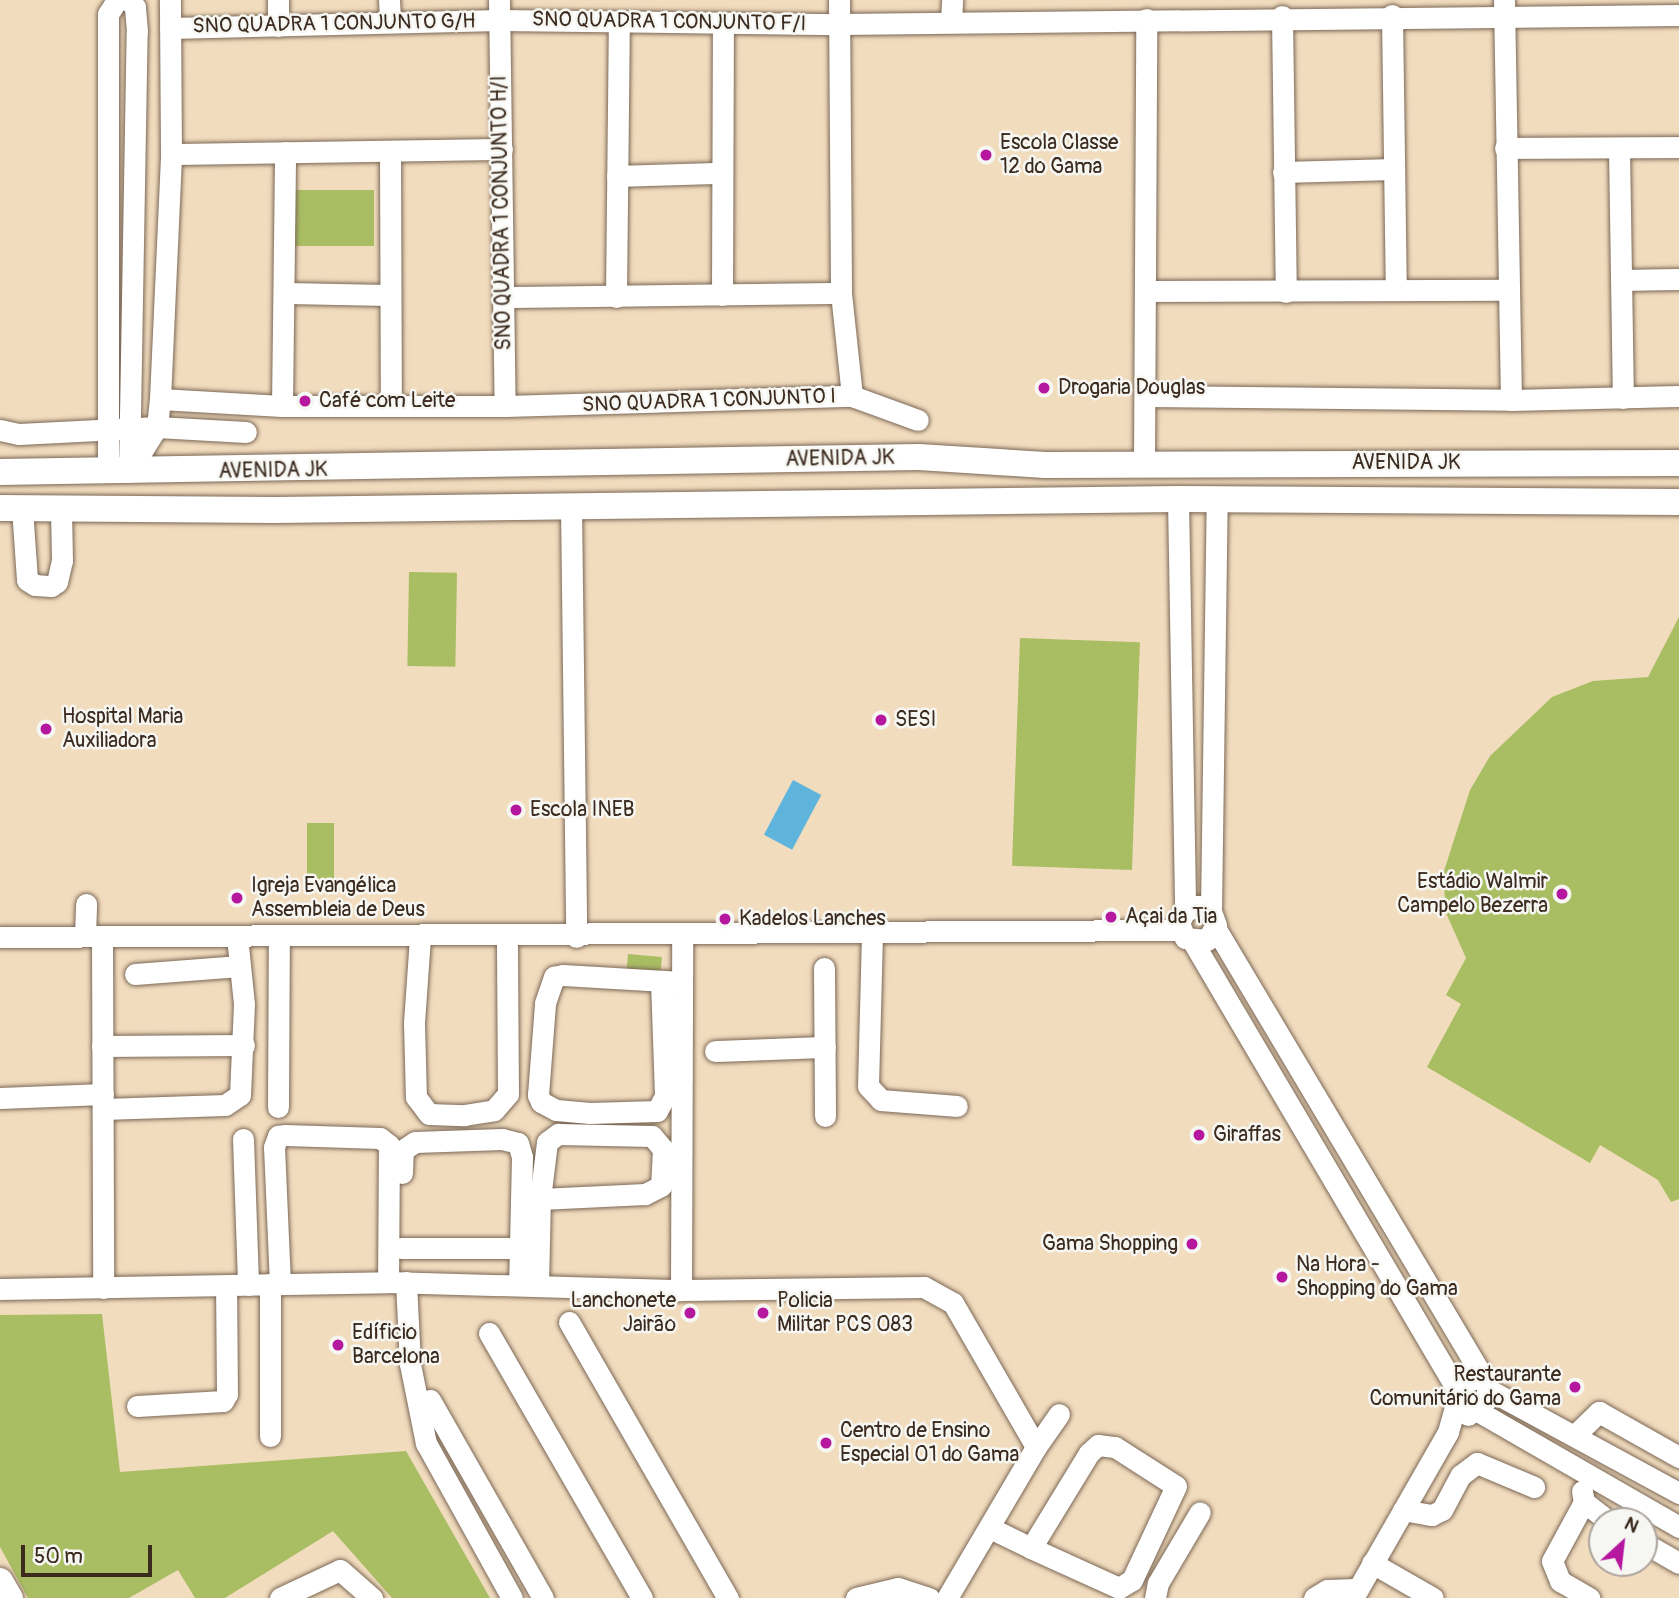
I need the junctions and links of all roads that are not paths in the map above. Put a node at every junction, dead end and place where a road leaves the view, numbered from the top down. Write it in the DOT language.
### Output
graph roads {
  1 [pos="117,0"];
  2 [pos="129,0"];
  3 [pos="170,0"];
  4 [pos="278,0"];
  5 [pos="389,0"];
  6 [pos="839,0"];
  7 [pos="952,0"];
  8 [pos="1620,7"];
  9 [pos="1504,8"];
  10 [pos="1171,9"];
  11 [pos="499,10"];
  12 [pos="1057,10"];
  13 [pos="1392,15"];
  14 [pos="1679,15"];
  15 [pos="1282,16"];
  16 [pos="1146,19"];
  17 [pos="390,22"];
  18 [pos="619,22"];
  19 [pos="951,22"];
  20 [pos="723,23"];
  21 [pos="839,24"];
  22 [pos="278,26"];
  23 [pos="170,28"];
  24 [pos="1679,147"];
  25 [pos="1505,148"];
  26 [pos="1619,148"];
  27 [pos="502,149"];
  28 [pos="390,150"];
  29 [pos="285,152"];
  30 [pos="171,154"];
  31 [pos="1394,169"];
  32 [pos="1283,172"];
  33 [pos="721,173"];
  34 [pos="617,176"];
  35 [pos="1621,279"];
  36 [pos="1679,279"];
  37 [pos="1396,289"];
  38 [pos="1508,289"];
  39 [pos="1147,291"];
  40 [pos="1286,292"];
  41 [pos="285,293"];
  42 [pos="841,293"];
  43 [pos="390,295"];
  44 [pos="722,295"];
  45 [pos="503,297"];
  46 [pos="616,297"];
  47 [pos="852,396"];
  48 [pos="1147,396"];
  49 [pos="1679,396"];
  50 [pos="1623,397"];
  51 [pos="160,399"];
  52 [pos="1511,400"];
  53 [pos="282,405"];
  54 [pos="391,406"];
  55 [pos="505,406"];
  56 [pos="918,420"];
  57 [pos="158,427"];
  58 [pos="0,430"];
  59 [pos="119,430"];
  60 [pos="246,432"];
  61 [pos="1626,461"];
  62 [pos="1144,463"];
  63 [pos="1541,463"];
  64 [pos="1679,463"];
  65 [pos="1045,465"];
  66 [pos="267,471"];
  67 [pos="0,472"];
  68 [pos="118,472"];
  69 [pos="1178,499"];
  70 [pos="1216,501"];
  71 [pos="1048,502"];
  72 [pos="1542,502"];
  73 [pos="1679,502"];
  74 [pos="570,505"];
  75 [pos="1630,505"];
  76 [pos="11,508"];
  77 [pos="61,509"];
  78 [pos="275,510"];
  79 [pos="1215,574"];
  80 [pos="1179,575"];
  81 [pos="86,904"];
  82 [pos="1213,920"];
  83 [pos="1186,928"];
  84 [pos="872,934"];
  85 [pos="94,936"];
  86 [pos="237,936"];
  87 [pos="279,936"];
  88 [pos="682,936"];
  89 [pos="0,937"];
  90 [pos="420,937"];
  91 [pos="507,937"];
  92 [pos="576,937"];
  93 [pos="240,966"];
  94 [pos="824,968"];
  95 [pos="135,974"];
  96 [pos="671,981"];
  97 [pos="244,1045"];
  98 [pos="103,1046"];
  99 [pos="825,1047"];
  100 [pos="715,1051"];
  101 [pos="0,1098"];
  102 [pos="103,1101"];
  103 [pos="957,1106"];
  104 [pos="278,1107"];
  105 [pos="825,1116"];
  106 [pos="243,1139"];
  107 [pos="540,1199"];
  108 [pos="401,1248"];
  109 [pos="520,1248"];
  110 [pos="399,1282"];
  111 [pos="275,1284"];
  112 [pos="248,1285"];
  113 [pos="528,1285"];
  114 [pos="226,1287"];
  115 [pos="103,1288"];
  116 [pos="0,1289"];
  117 [pos="681,1290"];
  118 [pos="569,1322"];
  119 [pos="489,1333"];
  120 [pos="1485,1385"];
  121 [pos="1459,1393"];
  122 [pos="430,1400"];
  123 [pos="137,1406"];
  124 [pos="1474,1409"];
  125 [pos="1059,1415"];
  126 [pos="1448,1432"];
  127 [pos="1576,1434"];
  128 [pos="270,1436"];
  129 [pos="1036,1447"];
  130 [pos="1679,1457"];
  131 [pos="1582,1472"];
  132 [pos="1534,1487"];
  133 [pos="1673,1490"];
  134 [pos="1584,1502"];
  135 [pos="1590,1507"];
  136 [pos="1643,1507"];
  137 [pos="1657,1507"];
  138 [pos="1403,1510"];
  139 [pos="1200,1512"];
  140 [pos="1658,1515"];
  141 [pos="1679,1527"];
  142 [pos="990,1528"];
  143 [pos="1031,1548"];
  144 [pos="1658,1551"];
  145 [pos="1373,1563"];
  146 [pos="1679,1563"];
  147 [pos="0,1581"];
  148 [pos="895,1593"];
  149 [pos="361,1595"];
  150 [pos="1355,1595"];
  151 [pos="10,1598"];
  152 [pos="280,1598"];
  153 [pos="512,1598"];
  154 [pos="543,1598"];
  155 [pos="642,1598"];
  156 [pos="727,1598"];
  157 [pos="856,1598"];
  158 [pos="929,1598"];
  159 [pos="947,1598"];
  160 [pos="1156,1598"];
  161 [pos="1314,1598"];
  162 [pos="1433,1598"];
  163 [pos="1590,1598"];
  1 -- 59 [label="street"];
  2 -- 59 [label="street"];
  3 -- 23 [label="street"];
  4 -- 22 [label="street"];
  5 -- 17 [label="street"];
  6 -- 21 [label="street, SNO QUADRA 1 CONJUNTO I"];
  7 -- 19 [label="street"];
  8 -- 9 [label="street, SNO QUADRA 1 CONJUNTO F/I"];
  8 -- 14 [label="street, SNO QUADRA 1 CONJUNTO F/I"];
  9 -- 13 [label="street, SNO QUADRA 1 CONJUNTO F/I"];
  9 -- 25 [label="street"];
  10 -- 15 [label="street, SNO QUADRA 1 CONJUNTO F/I"];
  10 -- 16 [label="street, SNO QUADRA 1 CONJUNTO F/I"];
  11 -- 17 [label="street, SNO QUADRA 1 CONJUNTO G/H"];
  11 -- 18 [label="street, SNO QUADRA 1 CONJUNTO F/I"];
  11 -- 27 [label="street, SNO QUADRA 1 CONJUNTO H/I"];
  12 -- 16 [label="street, SNO QUADRA 1 CONJUNTO F/I"];
  12 -- 19 [label="street, SNO QUADRA 1 CONJUNTO F/I"];
  13 -- 15 [label="street, SNO QUADRA 1 CONJUNTO F/I"];
  13 -- 31 [label="street"];
  15 -- 32 [label="street"];
  16 -- 39 [label="street"];
  17 -- 22 [label="street, SNO QUADRA 1 CONJUNTO G/H"];
  18 -- 20 [label="street, SNO QUADRA 1 CONJUNTO F/I"];
  18 -- 34 [label="street"];
  19 -- 21 [label="street, SNO QUADRA 1 CONJUNTO F/I"];
  20 -- 21 [label="street, SNO QUADRA 1 CONJUNTO F/I"];
  20 -- 33 [label="street"];
  21 -- 42 [label="street, SNO QUADRA 1 CONJUNTO I"];
  22 -- 23 [label="street, SNO QUADRA 1 CONJUNTO G/H"];
  23 -- 30 [label="street"];
  24 -- 26 [label="street"];
  25 -- 26 [label="street"];
  25 -- 38 [label="street"];
  26 -- 35 [label="street"];
  27 -- 28 [label="street"];
  27 -- 45 [label="street, SNO QUADRA 1 CONJUNTO H/I"];
  28 -- 29 [label="street"];
  28 -- 43 [label="street"];
  29 -- 30 [label="street"];
  29 -- 41 [label="street"];
  30 -- 51 [label="street"];
  31 -- 32 [label="street"];
  31 -- 37 [label="street"];
  32 -- 40 [label="street"];
  33 -- 34 [label="street"];
  33 -- 44 [label="street"];
  34 -- 46 [label="street"];
  35 -- 36 [label="street"];
  35 -- 50 [label="street"];
  37 -- 38 [label="street"];
  37 -- 40 [label="street"];
  38 -- 52 [label="street"];
  39 -- 40 [label="street"];
  39 -- 48 [label="street"];
  41 -- 43 [label="street"];
  41 -- 53 [label="street"];
  42 -- 44 [label="street"];
  42 -- 47 [label="street, SNO QUADRA 1 CONJUNTO I"];
  43 -- 54 [label="street"];
  44 -- 46 [label="street"];
  45 -- 46 [label="street"];
  45 -- 55 [label="street, SNO QUADRA 1 CONJUNTO H/I"];
  47 -- 55 [label="street, SNO QUADRA 1 CONJUNTO I"];
  47 -- 56 [label="street"];
  48 -- 52 [label="street"];
  48 -- 62 [label="street"];
  49 -- 50 [label="street"];
  50 -- 52 [label="street"];
  51 -- 53 [label="street, SNO QUADRA 1 CONJUNTO I"];
  51 -- 57 [label="street"];
  53 -- 54 [label="street, SNO QUADRA 1 CONJUNTO I"];
  54 -- 55 [label="street, SNO QUADRA 1 CONJUNTO I"];
  57 -- 59 [label="street"];
  57 -- 60 [label="street"];
  57 -- 68 [label="street"];
  58 -- 59 [label="street"];
  59 -- 68 [label="street"];
  61 -- 63 [label="main road, AVENIDA JK"];
  61 -- 64 [label="main road, AVENIDA JK"];
  61 -- 75 [label="main road"];
  62 -- 63 [label="main road, AVENIDA JK"];
  62 -- 65 [label="main road, AVENIDA JK"];
  63 -- 72 [label="main road"];
  65 -- 66 [label="main road, AVENIDA JK"];
  65 -- 71 [label="main road"];
  66 -- 68 [label="main road, AVENIDA JK"];
  66 -- 78 [label="main road"];
  67 -- 68 [label="main road, AVENIDA JK"];
  69 -- 70 [label="main road, AVENIDA JK"];
  69 -- 71 [label="main road, AVENIDA JK"];
  69 -- 80 [label="street"];
  70 -- 72 [label="main road, AVENIDA JK"];
  70 -- 79 [label="street"];
  71 -- 74 [label="main road, AVENIDA JK"];
  72 -- 75 [label="main road, AVENIDA JK"];
  73 -- 75 [label="main road, AVENIDA JK"];
  74 -- 78 [label="main road, AVENIDA JK"];
  74 -- 92 [label="street"];
  76 -- 77 [label="main road, AVENIDA JK"];
  76 -- 77 [label="street"];
  77 -- 78 [label="main road, AVENIDA JK"];
  79 -- 80 [label="street"];
  79 -- 82 [label="street"];
  80 -- 83 [label="street"];
  81 -- 85 [label="street"];
  82 -- 83 [label="street"];
  82 -- 83 [label="street"];
  82 -- 120 [label="street"];
  83 -- 84 [label="street"];
  83 -- 121 [label="street"];
  84 -- 88 [label="street"];
  84 -- 103 [label="street"];
  85 -- 86 [label="street"];
  85 -- 89 [label="street"];
  85 -- 98 [label="street"];
  86 -- 87 [label="street"];
  86 -- 93 [label="street"];
  87 -- 90 [label="street"];
  87 -- 104 [label="street"];
  88 -- 92 [label="street"];
  88 -- 96 [label="street"];
  90 -- 91 [label="street"];
  90 -- 91 [label="street"];
  91 -- 92 [label="street"];
  93 -- 95 [label="street"];
  93 -- 97 [label="street"];
  94 -- 99 [label="street"];
  96 -- 96 [label="street"];
  96 -- 117 [label="street"];
  97 -- 98 [label="street"];
  97 -- 102 [label="street"];
  98 -- 102 [label="street"];
  99 -- 100 [label="street"];
  99 -- 105 [label="street"];
  101 -- 102 [label="street"];
  102 -- 115 [label="street"];
  106 -- 112 [label="street"];
  107 -- 107 [label="street"];
  107 -- 113 [label="street"];
  108 -- 109 [label="street"];
  108 -- 109 [label="street"];
  108 -- 110 [label="street"];
  109 -- 113 [label="street"];
  110 -- 111 [label="street"];
  110 -- 111 [label="street"];
  110 -- 113 [label="street"];
  110 -- 153 [label="street"];
  111 -- 112 [label="street"];
  111 -- 128 [label="street"];
  112 -- 114 [label="street"];
  113 -- 117 [label="street"];
  114 -- 115 [label="street"];
  114 -- 123 [label="street"];
  115 -- 116 [label="street"];
  117 -- 129 [label="street"];
  118 -- 156 [label="street"];
  119 -- 155 [label="street"];
  120 -- 121 [label="street"];
  120 -- 124 [label="street"];
  120 -- 127 [label="street"];
  121 -- 124 [label="street"];
  121 -- 126 [label="street"];
  122 -- 154 [label="street"];
  124 -- 126 [label="street"];
  124 -- 131 [label="street"];
  125 -- 129 [label="street"];
  126 -- 138 [label="street"];
  127 -- 130 [label="street"];
  127 -- 133 [label="street"];
  129 -- 142 [label="street"];
  131 -- 134 [label="street"];
  131 -- 136 [label="street"];
  132 -- 138 [label="street"];
  133 -- 137 [label="street"];
  134 -- 135 [label="street"];
  134 -- 163 [label="street"];
  138 -- 145 [label="street"];
  139 -- 160 [label="street"];
  140 -- 141 [label="street"];
  142 -- 143 [label="street"];
  142 -- 159 [label="street"];
  143 -- 143 [label="street"];
  144 -- 146 [label="street"];
  145 -- 150 [label="street"];
  145 -- 162 [label="street"];
  147 -- 151 [label="main road"];
  148 -- 157 [label="street"];
  148 -- 158 [label="street"];
  149 -- 152 [label="street"];
  150 -- 161 [label="street"];
}
